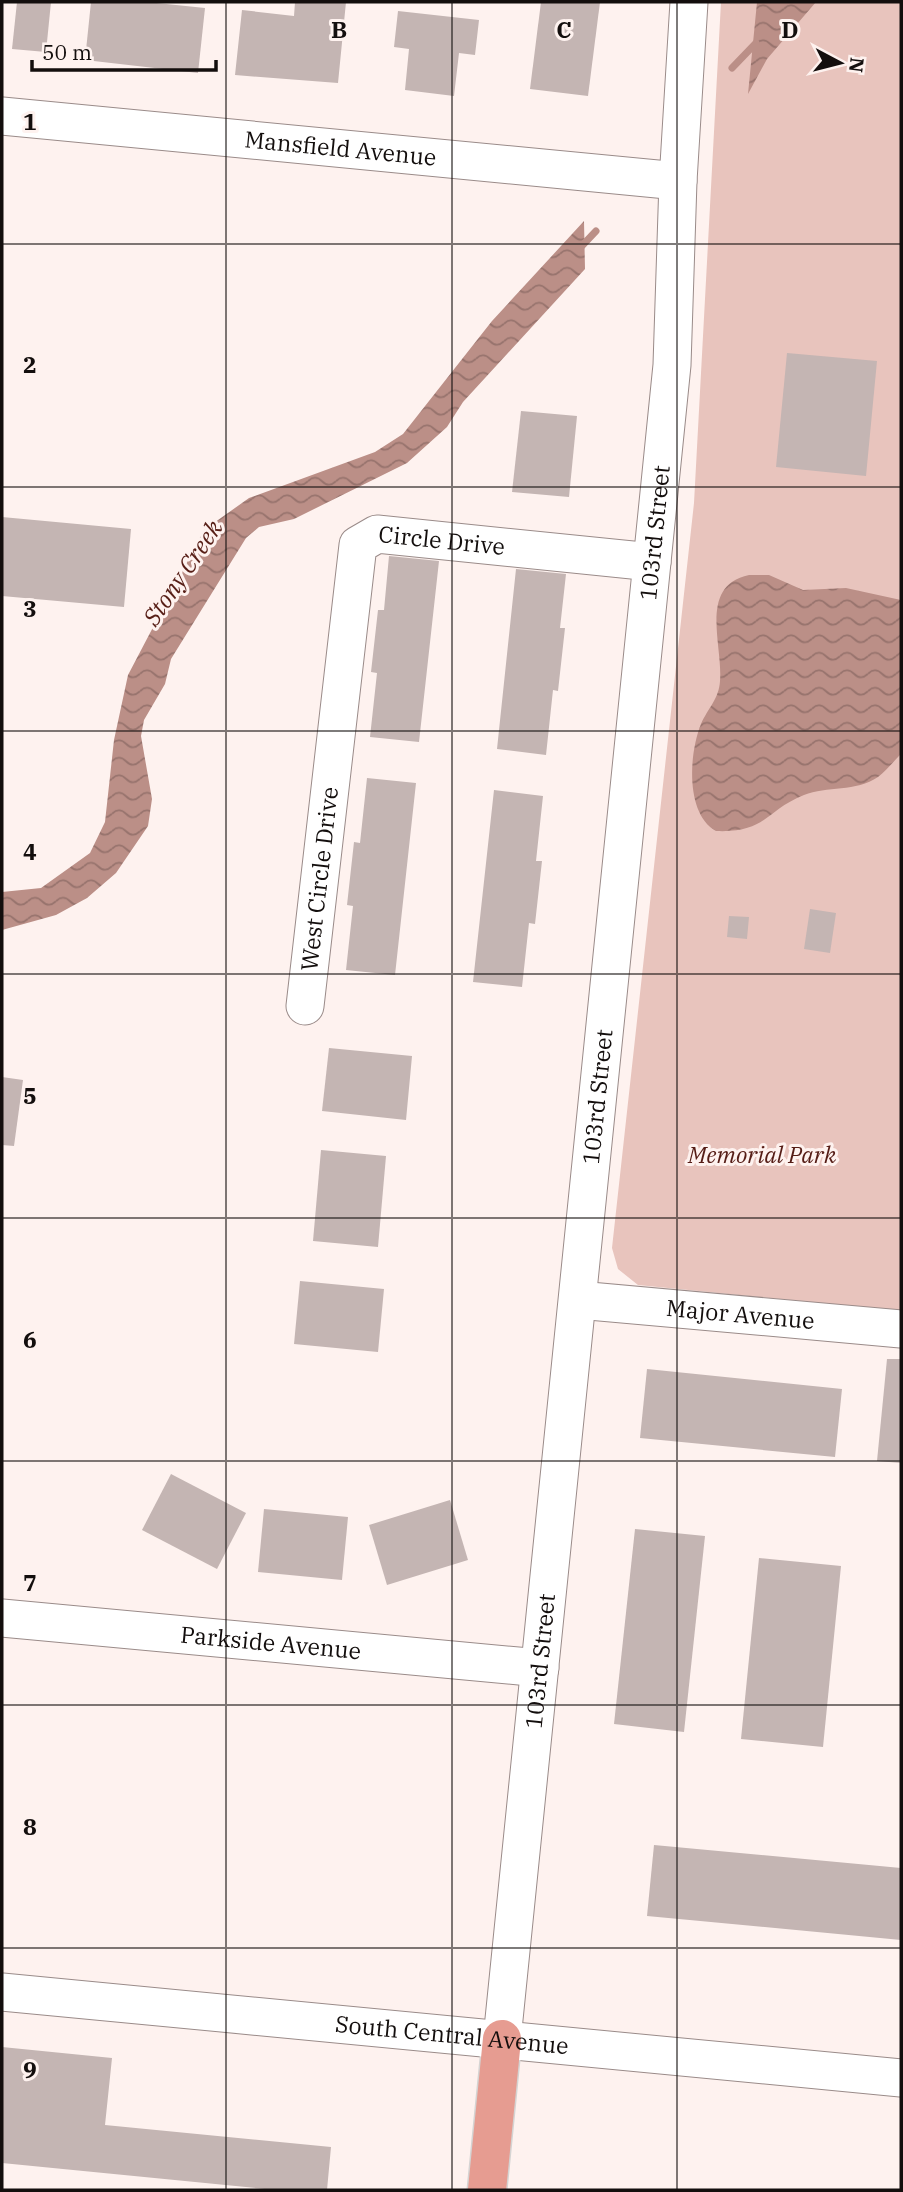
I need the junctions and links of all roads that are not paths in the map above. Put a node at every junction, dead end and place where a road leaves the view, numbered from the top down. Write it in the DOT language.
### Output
graph roads {
  1 [pos="689,2"];
  2 [pos="2,116"];
  3 [pos="678,181"];
  4 [pos="652,562"];
  5 [pos="332,751"];
  6 [pos="306,1006"];
  7 [pos="578,1300"];
  8 [pos="901,1329"];
  9 [pos="2,1618"];
  10 [pos="540,1668"];
  11 [pos="2,1992"];
  12 [pos="502,2039"];
  13 [pos="901,2078"];
  14 [pos="487,2190"];
  1 -- 3 [label="street, 103rd Street"];
  2 -- 3 [label="street, Mansfield Avenue"];
  3 -- 4 [label="street, 103rd Street"];
  4 -- 5 [label="street, Circle Drive"];
  4 -- 7 [label="street, 103rd Street"];
  5 -- 6 [label="street, West Circle Drive"];
  7 -- 8 [label="street, Major Avenue"];
  7 -- 10 [label="street, 103rd Street"];
  9 -- 10 [label="street, Parkside Avenue"];
  10 -- 12 [label="street, 103rd Street"];
  11 -- 12 [label="street, South Central Avenue"];
  12 -- 13 [label="street, South Central Avenue"];
  12 -- 14 [label="main road, 103rd Street"];
}
